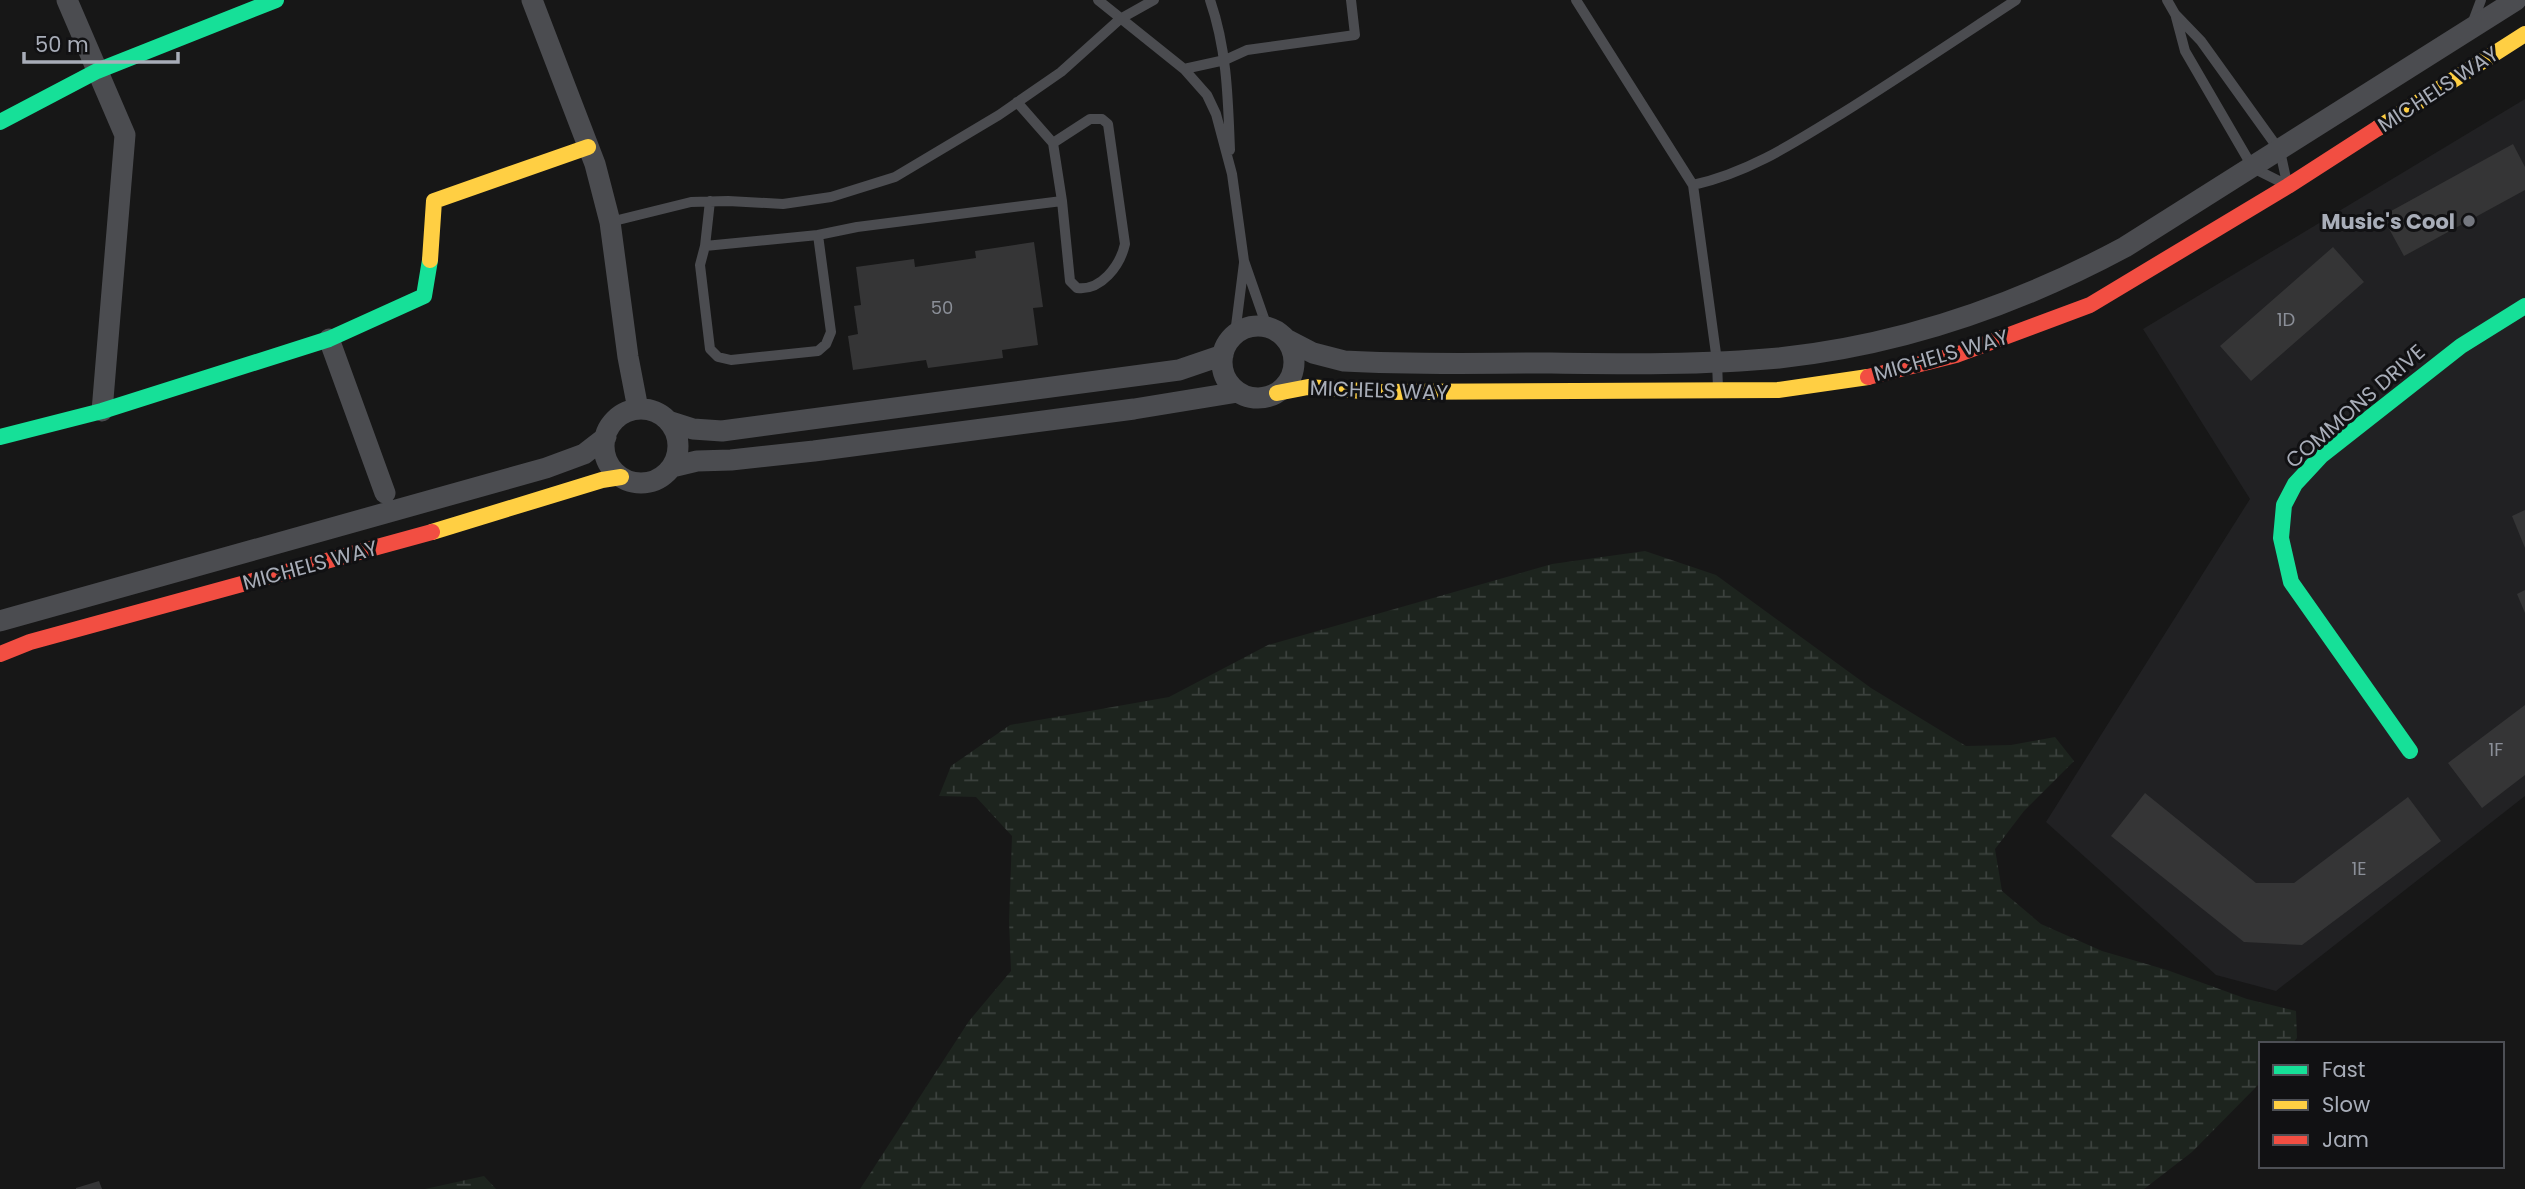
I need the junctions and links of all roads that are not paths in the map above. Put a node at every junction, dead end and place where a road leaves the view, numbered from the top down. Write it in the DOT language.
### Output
graph roads {
  1 [pos="67,0"];
  2 [pos="276,0"];
  3 [pos="1098,0"];
  4 [pos="1154,0"];
  5 [pos="1210,0"];
  6 [pos="1351,0"];
  7 [pos="1576,0"];
  8 [pos="2016,0"];
  9 [pos="2166,0"];
  10 [pos="2481,0"];
  11 [pos="2516,0"];
  12 [pos="538,3"];
  13 [pos="2175,14"];
  14 [pos="1120,19"];
  15 [pos="2470,29"];
  16 [pos="2525,34"];
  17 [pos="1225,60"];
  18 [pos="1184,69"];
  19 [pos="97,71"];
  20 [pos="1017,102"];
  21 [pos="0,122"];
  22 [pos="1053,143"];
  23 [pos="588,147"];
  24 [pos="2280,151"];
  25 [pos="2253,168"];
  26 [pos="1231,174"];
  27 [pos="1693,185"];
  28 [pos="2288,186"];
  29 [pos="710,201"];
  30 [pos="1062,201"];
  31 [pos="610,222"];
  32 [pos="818,236"];
  33 [pos="705,247"];
  34 [pos="1244,261"];
  35 [pos="2525,306"];
  36 [pos="1268,327"];
  37 [pos="1235,334"];
  38 [pos="329,339"];
  39 [pos="1286,340"];
  40 [pos="1223,355"];
  41 [pos="1717,361"];
  42 [pos="1238,391"];
  43 [pos="1718,391"];
  44 [pos="1277,393"];
  45 [pos="638,409"];
  46 [pos="102,411"];
  47 [pos="668,421"];
  48 [pos="0,437"];
  49 [pos="606,437"];
  50 [pos="672,467"];
  51 [pos="621,477"];
  52 [pos="385,493"];
  53 [pos="0,621"];
  54 [pos="0,654"];
  55 [pos="2410,751"];
  1 -- 19 [label="street"];
  2 -- 19 [label="street"];
  3 -- 14 [label="lane"];
  4 -- 14 [label="lane"];
  5 -- 17 [label="lane"];
  6 -- 17 [label="lane"];
  7 -- 27 [label="lane"];
  8 -- 27 [label="lane"];
  9 -- 13 [label="lane"];
  10 -- 15 [label="lane"];
  11 -- 15 [label="street, MICHELS WAY"];
  12 -- 23 [label="street"];
  13 -- 24 [label="lane"];
  13 -- 25 [label="lane"];
  14 -- 18 [label="lane"];
  14 -- 20 [label="lane"];
  15 -- 24 [label="street, MICHELS WAY"];
  16 -- 28 [label="street, MICHELS WAY"];
  17 -- 18 [label="lane"];
  17 -- 26 [label="lane"];
  18 -- 26 [label="lane"];
  19 -- 21 [label="street"];
  19 -- 46 [label="street"];
  20 -- 22 [label="lane"];
  20 -- 29 [label="lane"];
  22 -- 30 [label="lane"];
  22 -- 30 [label="lane"];
  23 -- 31 [label="street"];
  23 -- 38 [label="street"];
  24 -- 25 [label="street, MICHELS WAY"];
  24 -- 28 [label="lane"];
  25 -- 28 [label="lane"];
  25 -- 41 [label="street, MICHELS WAY"];
  26 -- 34 [label="lane"];
  27 -- 41 [label="lane"];
  28 -- 43 [label="street, MICHELS WAY"];
  29 -- 31 [label="lane"];
  29 -- 33 [label="lane"];
  30 -- 32 [label="lane"];
  31 -- 45 [label="street"];
  32 -- 33 [label="lane"];
  32 -- 33 [label="lane"];
  34 -- 36 [label="lane"];
  34 -- 37 [label="lane"];
  35 -- 55 [label="street, COMMONS DRIVE"];
  36 -- 37 [label="street"];
  36 -- 39 [label="street"];
  37 -- 40 [label="street"];
  38 -- 46 [label="street"];
  38 -- 52 [label="street"];
  39 -- 41 [label="street, MICHELS WAY"];
  39 -- 44 [label="street"];
  40 -- 42 [label="street"];
  40 -- 47 [label="street"];
  41 -- 43 [label="lane"];
  42 -- 44 [label="street"];
  42 -- 50 [label="street"];
  43 -- 44 [label="street, MICHELS WAY"];
  45 -- 47 [label="street"];
  45 -- 49 [label="street"];
  46 -- 48 [label="street"];
  47 -- 50 [label="street"];
  49 -- 51 [label="street"];
  49 -- 53 [label="street, MICHELS WAY"];
  50 -- 51 [label="street"];
  51 -- 54 [label="street, MICHELS WAY"];
}
